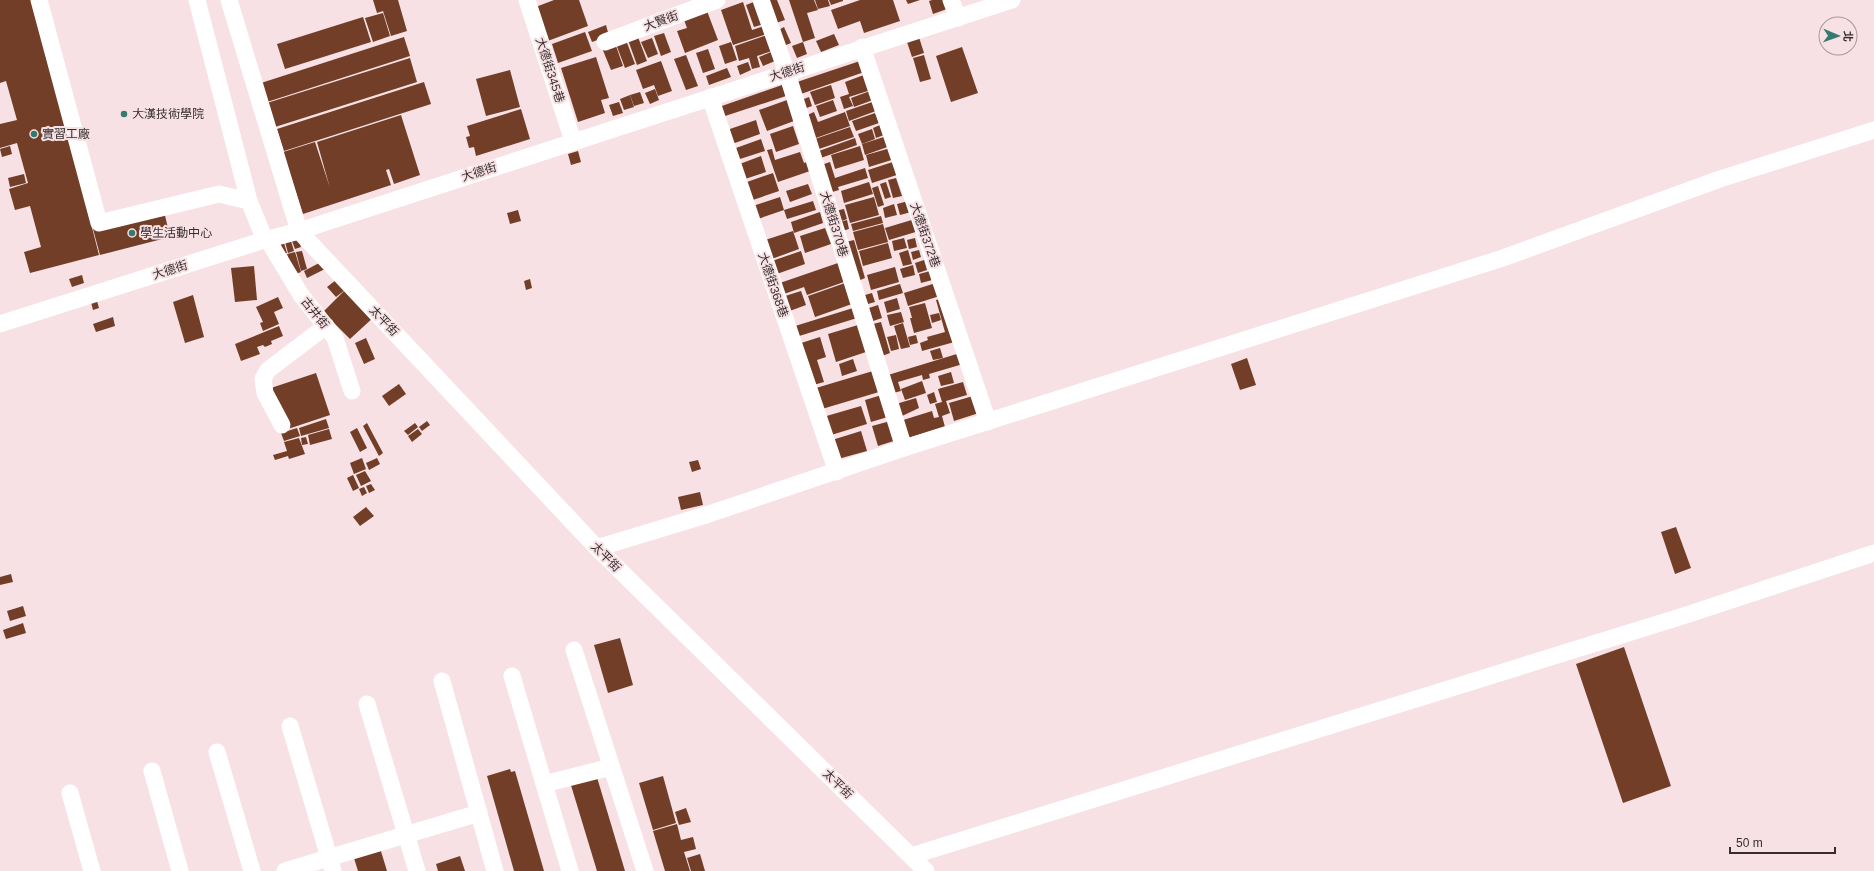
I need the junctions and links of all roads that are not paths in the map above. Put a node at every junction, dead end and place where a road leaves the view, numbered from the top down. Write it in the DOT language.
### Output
graph roads {
  1 [pos="39,0"];
  2 [pos="196,0"];
  3 [pos="229,0"];
  4 [pos="527,0"];
  5 [pos="717,0"];
  6 [pos="761,0"];
  7 [pos="950,0"];
  8 [pos="1012,0"];
  9 [pos="958,18"];
  10 [pos="605,42"];
  11 [pos="862,47"];
  12 [pos="787,73"];
  13 [pos="710,97"];
  14 [pos="1874,130"];
  15 [pos="573,141"];
  16 [pos="249,202"];
  17 [pos="299,231"];
  18 [pos="264,240"];
  19 [pos="0,324"];
  20 [pos="326,326"];
  21 [pos="352,391"];
  22 [pos="988,422"];
  23 [pos="282,425"];
  24 [pos="904,448"];
  25 [pos="837,472"];
  26 [pos="597,548"];
  27 [pos="1874,553"];
  28 [pos="574,650"];
  29 [pos="512,676"];
  30 [pos="442,682"];
  31 [pos="367,704"];
  32 [pos="290,726"];
  33 [pos="218,752"];
  34 [pos="611,767"];
  35 [pos="152,771"];
  36 [pos="544,784"];
  37 [pos="70,793"];
  38 [pos="479,813"];
  39 [pos="406,835"];
  40 [pos="911,856"];
  41 [pos="331,864"];
  42 [pos="92,871"];
  43 [pos="180,871"];
  44 [pos="252,871"];
  45 [pos="285,871"];
  46 [pos="417,871"];
  47 [pos="495,871"];
  48 [pos="570,871"];
  49 [pos="644,871"];
  50 [pos="926,871"];
  1 -- 16 [label="street"];
  2 -- 16 [label="street"];
  3 -- 17 [label="street"];
  4 -- 15 [label="street, 大德街345巷"];
  5 -- 10 [label="street, 大賢街"];
  6 -- 12 [label="street, 大德街370巷"];
  7 -- 9 [label="street"];
  8 -- 9 [label="street, 大德街"];
  9 -- 11 [label="street, 大德街"];
  11 -- 12 [label="street, 大德街"];
  11 -- 22 [label="street, 大德街372巷"];
  12 -- 13 [label="street, 大德街"];
  12 -- 24 [label="street, 大德街370巷"];
  13 -- 15 [label="street, 大德街"];
  13 -- 25 [label="street, 大德街368巷"];
  14 -- 22 [label="street"];
  15 -- 17 [label="street, 大德街"];
  16 -- 18 [label="street"];
  17 -- 18 [label="street, 大德街"];
  17 -- 26 [label="street, 太平街"];
  18 -- 19 [label="street, 大德街"];
  18 -- 20 [label="street, 古井街"];
  20 -- 21 [label="street, 古井街"];
  20 -- 23 [label="street"];
  22 -- 24 [label="street"];
  24 -- 25 [label="street"];
  25 -- 26 [label="street"];
  26 -- 40 [label="street, 太平街"];
  27 -- 40 [label="street"];
  28 -- 34 [label="street"];
  29 -- 36 [label="street"];
  30 -- 38 [label="street"];
  31 -- 39 [label="street"];
  32 -- 41 [label="street"];
  33 -- 44 [label="street"];
  34 -- 36 [label="street"];
  34 -- 49 [label="street"];
  35 -- 43 [label="street"];
  36 -- 48 [label="street"];
  37 -- 42 [label="street"];
  38 -- 39 [label="street"];
  38 -- 47 [label="street"];
  39 -- 41 [label="street"];
  39 -- 46 [label="street"];
  40 -- 50 [label="street, 太平街"];
  41 -- 45 [label="street"];
}
